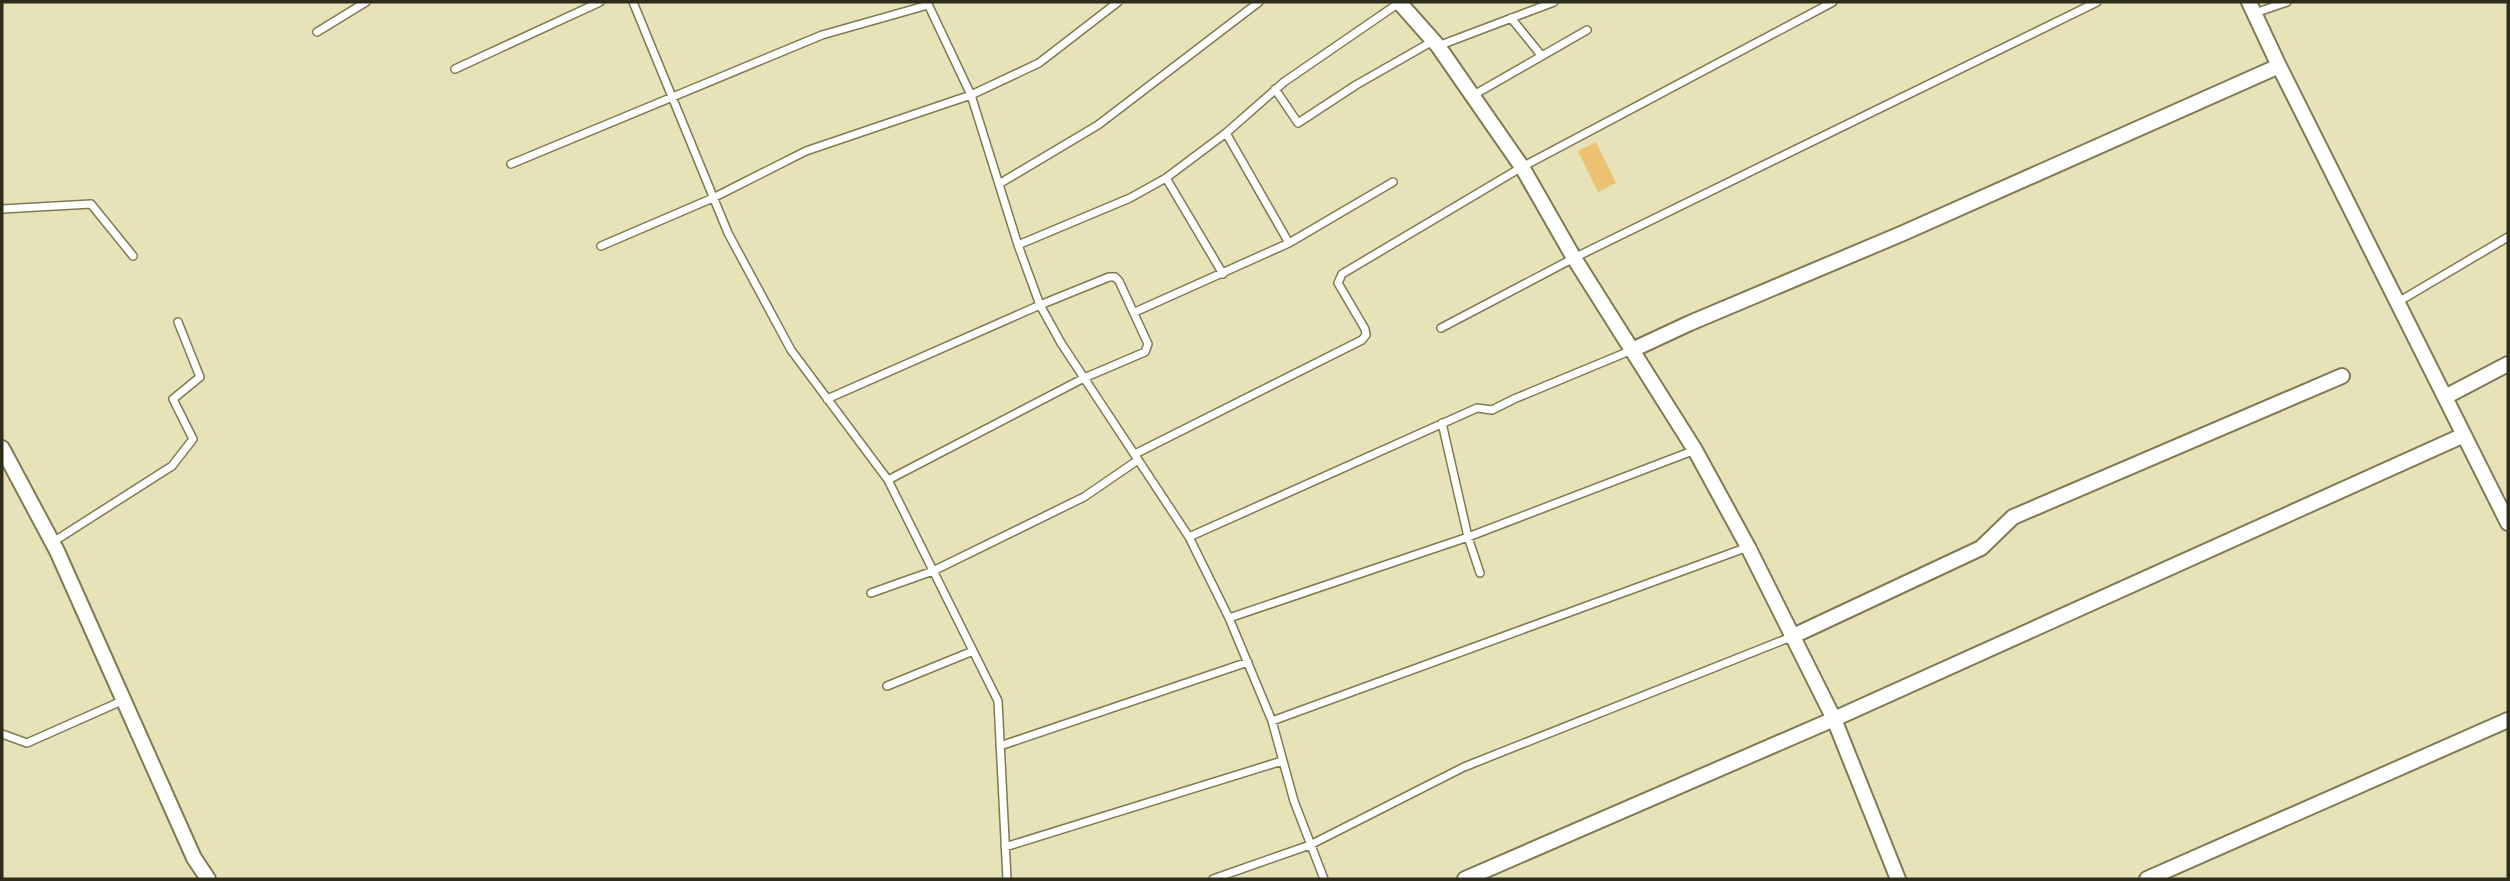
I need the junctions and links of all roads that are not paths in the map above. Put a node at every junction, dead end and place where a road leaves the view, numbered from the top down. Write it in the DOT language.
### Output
graph roads {
  1 [pos="366,2"];
  2 [pos="600,2"];
  3 [pos="634,2"];
  4 [pos="1118,2"];
  5 [pos="1259,2"];
  6 [pos="1399,2"];
  7 [pos="1554,2"];
  8 [pos="1833,2"];
  9 [pos="2096,2"];
  10 [pos="2287,2"];
  11 [pos="928,3"];
  12 [pos="2252,7"];
  13 [pos="1511,18"];
  14 [pos="1587,30"];
  15 [pos="317,32"];
  16 [pos="1436,43"];
  17 [pos="1541,55"];
  18 [pos="2279,66"];
  19 [pos="455,69"];
  20 [pos="1275,89"];
  21 [pos="971,95"];
  22 [pos="1471,96"];
  23 [pos="673,97"];
  24 [pos="1226,133"];
  25 [pos="511,164"];
  26 [pos="1522,167"];
  27 [pos="1166,177"];
  28 [pos="1393,182"];
  29 [pos="999,184"];
  30 [pos="713,198"];
  31 [pos="2,209"];
  32 [pos="2508,237"];
  33 [pos="1289,243"];
  34 [pos="1018,245"];
  35 [pos="601,246"];
  36 [pos="133,256"];
  37 [pos="1574,258"];
  38 [pos="1223,274"];
  39 [pos="2398,302"];
  40 [pos="1040,305"];
  41 [pos="1135,312"];
  42 [pos="177,322"];
  43 [pos="1441,328"];
  44 [pos="1632,351"];
  45 [pos="2508,364"];
  46 [pos="2342,376"];
  47 [pos="1084,378"];
  48 [pos="2445,397"];
  49 [pos="827,398"];
  50 [pos="1442,423"];
  51 [pos="2464,435"];
  52 [pos="2,448"];
  53 [pos="1695,450"];
  54 [pos="1137,457"];
  55 [pos="888,480"];
  56 [pos="2508,523"];
  57 [pos="1189,537"];
  58 [pos="1468,537"];
  59 [pos="52,542"];
  60 [pos="1748,547"];
  61 [pos="933,570"];
  62 [pos="1480,573"];
  63 [pos="871,593"];
  64 [pos="1229,618"];
  65 [pos="1791,637"];
  66 [pos="973,651"];
  67 [pos="1248,662"];
  68 [pos="887,687"];
  69 [pos="124,700"];
  70 [pos="1834,719"];
  71 [pos="2508,720"];
  72 [pos="1272,721"];
  73 [pos="2,734"];
  74 [pos="1000,747"];
  75 [pos="1282,761"];
  76 [pos="1310,845"];
  77 [pos="1005,847"];
  78 [pos="208,879"];
  79 [pos="1007,879"];
  80 [pos="1213,879"];
  81 [pos="1324,879"];
  82 [pos="1465,879"];
  83 [pos="1898,879"];
  84 [pos="2147,879"];
  1 -- 15 [label="lane"];
  2 -- 19 [label="lane"];
  3 -- 23 [label="lane"];
  4 -- 21 [label="lane"];
  5 -- 29 [label="lane"];
  6 -- 16 [label="street"];
  6 -- 20 [label="lane"];
  7 -- 13 [label="lane"];
  8 -- 26 [label="lane"];
  9 -- 37 [label="lane"];
  10 -- 12 [label="lane"];
  11 -- 21 [label="lane"];
  11 -- 23 [label="lane"];
  12 -- 18 [label="street"];
  13 -- 16 [label="lane"];
  13 -- 17 [label="lane"];
  14 -- 17 [label="lane"];
  16 -- 20 [label="lane"];
  16 -- 22 [label="street"];
  17 -- 22 [label="lane"];
  18 -- 39 [label="street"];
  18 -- 44 [label="street"];
  20 -- 24 [label="lane"];
  21 -- 29 [label="lane"];
  21 -- 30 [label="lane"];
  22 -- 26 [label="street"];
  23 -- 25 [label="lane"];
  23 -- 30 [label="lane"];
  24 -- 27 [label="lane"];
  24 -- 33 [label="lane"];
  26 -- 37 [label="street"];
  26 -- 54 [label="lane"];
  27 -- 34 [label="lane"];
  27 -- 38 [label="lane"];
  28 -- 33 [label="lane"];
  29 -- 34 [label="lane"];
  30 -- 35 [label="lane"];
  30 -- 49 [label="lane"];
  31 -- 36 [label="lane"];
  32 -- 39 [label="lane"];
  33 -- 38 [label="lane"];
  34 -- 40 [label="lane"];
  37 -- 43 [label="lane"];
  37 -- 44 [label="street"];
  38 -- 41 [label="lane"];
  39 -- 48 [label="street"];
  40 -- 41 [label="lane"];
  40 -- 47 [label="lane"];
  40 -- 49 [label="lane"];
  41 -- 47 [label="lane"];
  42 -- 59 [label="lane"];
  44 -- 50 [label="lane"];
  44 -- 53 [label="street"];
  45 -- 48 [label="street"];
  46 -- 65 [label="street"];
  47 -- 54 [label="lane"];
  47 -- 55 [label="lane"];
  48 -- 51 [label="street"];
  49 -- 55 [label="lane"];
  50 -- 57 [label="lane"];
  50 -- 58 [label="lane"];
  51 -- 56 [label="street"];
  51 -- 70 [label="street"];
  52 -- 59 [label="street"];
  53 -- 58 [label="lane"];
  53 -- 60 [label="street"];
  54 -- 57 [label="lane"];
  54 -- 61 [label="lane"];
  55 -- 61 [label="lane"];
  57 -- 64 [label="lane"];
  58 -- 62 [label="lane"];
  58 -- 64 [label="lane"];
  59 -- 69 [label="street"];
  60 -- 65 [label="street"];
  60 -- 72 [label="lane"];
  61 -- 63 [label="lane"];
  61 -- 66 [label="lane"];
  64 -- 67 [label="lane"];
  65 -- 70 [label="street"];
  65 -- 76 [label="lane"];
  66 -- 68 [label="lane"];
  66 -- 74 [label="lane"];
  67 -- 72 [label="lane"];
  67 -- 74 [label="lane"];
  69 -- 73 [label="lane"];
  69 -- 78 [label="street"];
  70 -- 82 [label="street"];
  70 -- 83 [label="street"];
  71 -- 84 [label="street"];
  72 -- 75 [label="lane"];
  74 -- 77 [label="lane"];
  75 -- 76 [label="lane"];
  75 -- 77 [label="lane"];
  76 -- 80 [label="lane"];
  76 -- 81 [label="lane"];
  77 -- 79 [label="lane"];
}
